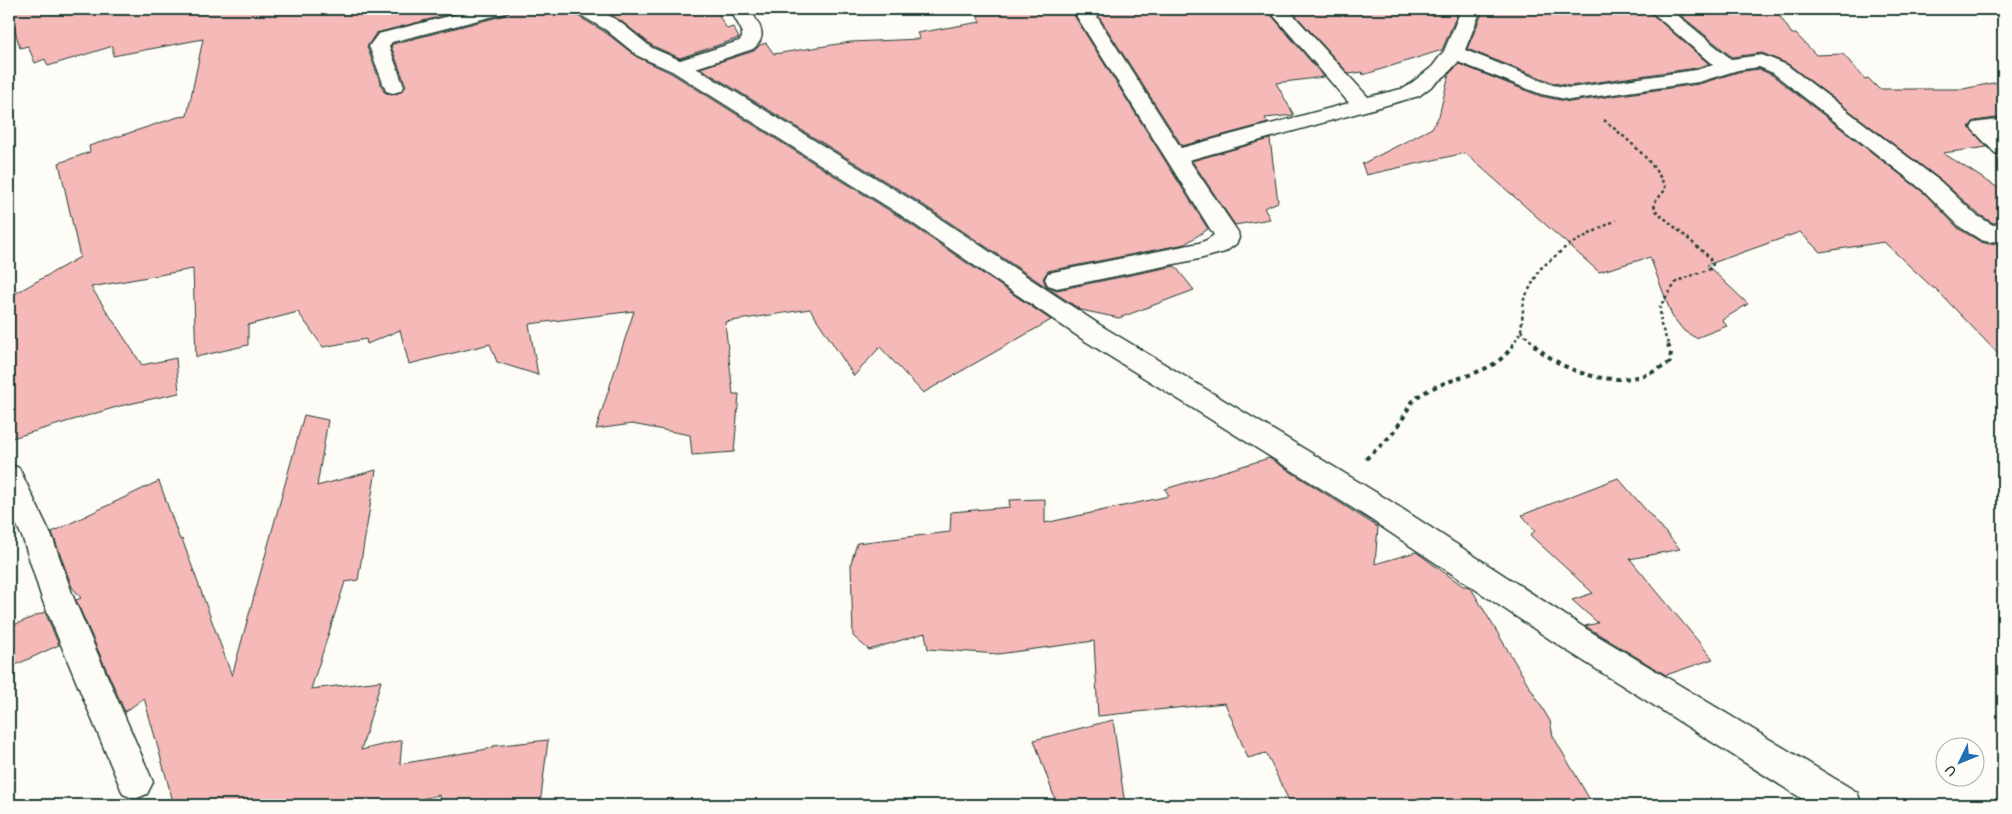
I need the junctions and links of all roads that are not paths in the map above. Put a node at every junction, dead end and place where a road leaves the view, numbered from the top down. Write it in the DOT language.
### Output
graph roads {
  1 [pos="499,9"];
  2 [pos="584,9"];
  3 [pos="740,9"];
  4 [pos="1082,9"];
  5 [pos="1278,9"];
  6 [pos="1658,9"];
  7 [pos="1466,11"];
  8 [pos="1454,53"];
  9 [pos="1727,66"];
  10 [pos="679,68"];
  11 [pos="393,86"];
  12 [pos="1362,104"];
  13 [pos="2003,126"];
  14 [pos="2003,148"];
  15 [pos="1174,157"];
  16 [pos="2003,232"];
  17 [pos="1057,279"];
  18 [pos="9,476"];
  19 [pos="136,782"];
  20 [pos="1844,805"];
  1 -- 11 [label="street"];
  2 -- 10 [label="street"];
  3 -- 10 [label="street"];
  4 -- 15 [label="street"];
  5 -- 12 [label="street"];
  6 -- 9 [label="street"];
  7 -- 8 [label="street"];
  8 -- 9 [label="street"];
  8 -- 12 [label="street"];
  9 -- 16 [label="street"];
  10 -- 20 [label="street"];
  12 -- 15 [label="street"];
  13 -- 14 [label="street"];
  15 -- 17 [label="street"];
  18 -- 19 [label="street"];
}
